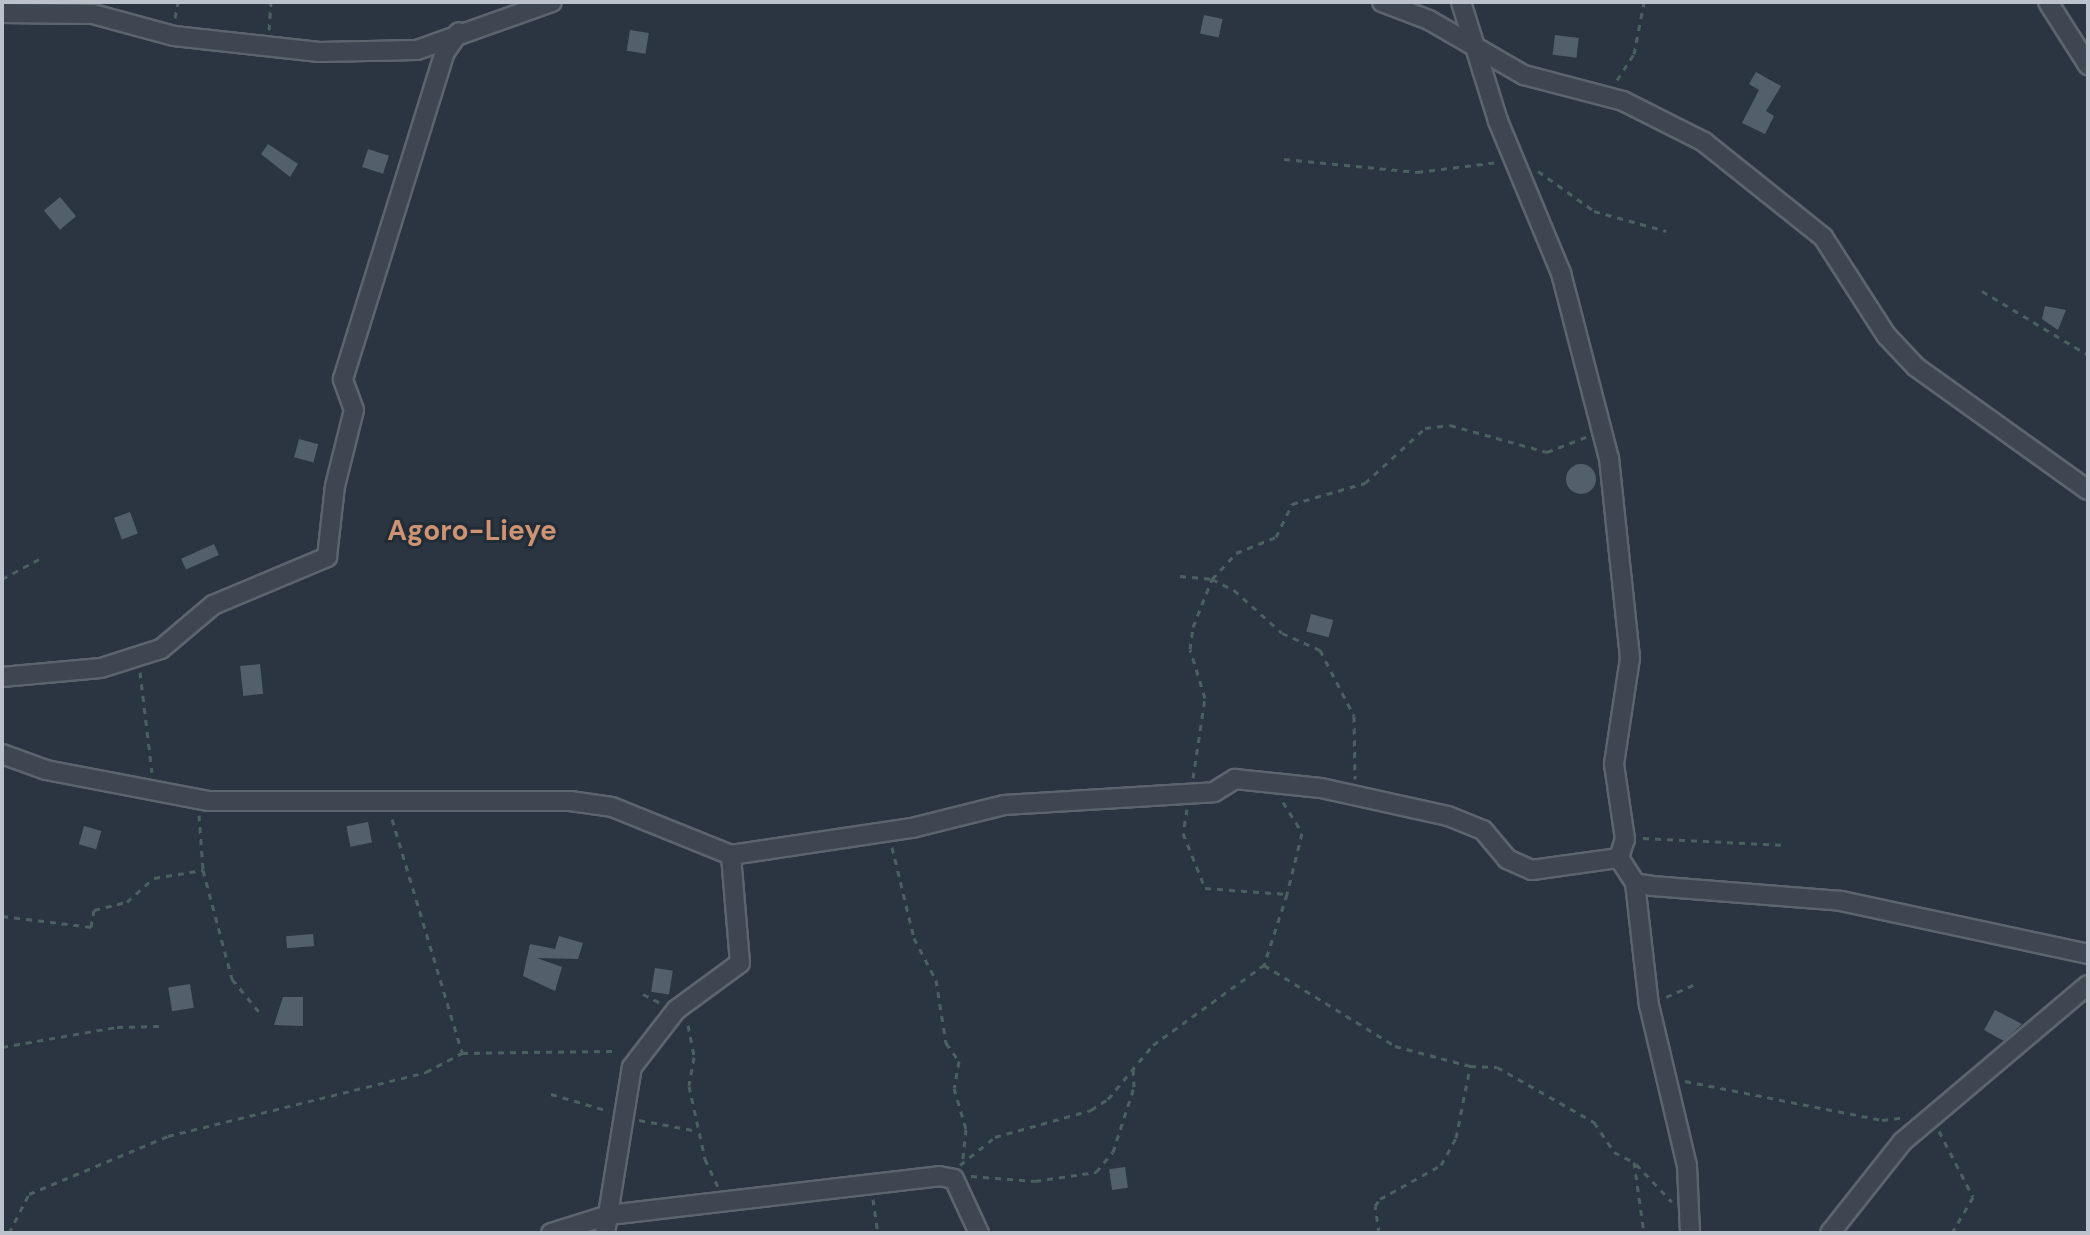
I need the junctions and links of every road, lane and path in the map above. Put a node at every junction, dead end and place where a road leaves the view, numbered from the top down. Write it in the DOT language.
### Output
graph roads {
  1 [pos="271,2"];
  2 [pos="552,2"];
  3 [pos="1382,2"];
  4 [pos="1461,2"];
  5 [pos="1644,2"];
  6 [pos="2048,2"];
  7 [pos="2,13"];
  8 [pos="459,32"];
  9 [pos="268,47"];
  10 [pos="1476,48"];
  11 [pos="2088,65"];
  12 [pos="1599,96"];
  13 [pos="1510,153"];
  14 [pos="1284,159"];
  15 [pos="1666,231"];
  16 [pos="1982,291"];
  17 [pos="2088,355"];
  18 [pos="1588,434"];
  19 [pos="2088,490"];
  20 [pos="43,557"];
  21 [pos="1180,576"];
  22 [pos="2,579"];
  23 [pos="1212,579"];
  24 [pos="137,657"];
  25 [pos="2,677"];
  26 [pos="2,754"];
  27 [pos="1271,782"];
  28 [pos="152,787"];
  29 [pos="1191,790"];
  30 [pos="1350,794"];
  31 [pos="198,800"];
  32 [pos="381,803"];
  33 [pos="1624,824"];
  34 [pos="887,831"];
  35 [pos="1784,845"];
  36 [pos="731,855"];
  37 [pos="1619,858"];
  38 [pos="203,870"];
  39 [pos="1635,883"];
  40 [pos="1287,894"];
  41 [pos="2,916"];
  42 [pos="2088,954"];
  43 [pos="1264,965"];
  44 [pos="1693,985"];
  45 [pos="2088,985"];
  46 [pos="643,994"];
  47 [pos="1649,1005"];
  48 [pos="676,1010"];
  49 [pos="260,1013"];
  50 [pos="161,1026"];
  51 [pos="2,1047"];
  52 [pos="614,1051"];
  53 [pos="462,1053"];
  54 [pos="1470,1066"];
  55 [pos="1133,1068"];
  56 [pos="1665,1078"];
  57 [pos="1934,1114"];
  58 [pos="963,1159"];
  59 [pos="1634,1162"];
  60 [pos="954,1179"];
  61 [pos="871,1183"];
  62 [pos="725,1201"];
  63 [pos="607,1224"];
  64 [pos="1691,1224"];
  65 [pos="9,1233"];
  66 [pos="551,1233"];
  67 [pos="878,1233"];
  68 [pos="979,1233"];
  69 [pos="1379,1233"];
  70 [pos="1644,1233"];
  71 [pos="1830,1233"];
  72 [pos="1952,1233"];
  1 -- 9 [label="path"];
  2 -- 8 [label="street"];
  3 -- 10 [label="street"];
  4 -- 10 [label="street"];
  5 -- 12 [label="path"];
  6 -- 11 [label="street"];
  7 -- 9 [label="street"];
  8 -- 9 [label="street"];
  8 -- 24 [label="street"];
  10 -- 12 [label="street"];
  10 -- 13 [label="street"];
  12 -- 19 [label="street"];
  13 -- 14 [label="path"];
  13 -- 15 [label="path"];
  13 -- 33 [label="street"];
  16 -- 17 [label="path"];
  18 -- 23 [label="path"];
  20 -- 22 [label="path"];
  21 -- 23 [label="path"];
  23 -- 29 [label="path"];
  23 -- 30 [label="path"];
  24 -- 25 [label="street"];
  24 -- 28 [label="path"];
  26 -- 28 [label="street"];
  27 -- 29 [label="street"];
  27 -- 30 [label="street"];
  27 -- 40 [label="path"];
  28 -- 31 [label="street"];
  29 -- 34 [label="street"];
  29 -- 40 [label="path"];
  30 -- 37 [label="street"];
  31 -- 32 [label="street"];
  31 -- 38 [label="path"];
  32 -- 36 [label="street"];
  32 -- 53 [label="path"];
  33 -- 35 [label="path"];
  33 -- 37 [label="street"];
  34 -- 36 [label="street"];
  34 -- 58 [label="path"];
  36 -- 48 [label="street"];
  37 -- 39 [label="street"];
  38 -- 41 [label="path"];
  38 -- 49 [label="path"];
  39 -- 42 [label="street"];
  39 -- 47 [label="street"];
  40 -- 43 [label="path"];
  43 -- 54 [label="path"];
  43 -- 55 [label="path"];
  44 -- 47 [label="path"];
  45 -- 57 [label="street"];
  46 -- 48 [label="path"];
  47 -- 56 [label="street"];
  48 -- 62 [label="path"];
  48 -- 63 [label="street"];
  50 -- 51 [label="path"];
  52 -- 53 [label="path"];
  53 -- 65 [label="path"];
  54 -- 59 [label="path"];
  54 -- 69 [label="path"];
  55 -- 58 [label="path"];
  55 -- 60 [label="path"];
  56 -- 57 [label="path"];
  56 -- 64 [label="street"];
  57 -- 71 [label="street"];
  57 -- 72 [label="path"];
  58 -- 60 [label="path"];
  59 -- 64 [label="path"];
  59 -- 70 [label="path"];
  60 -- 61 [label="street"];
  60 -- 68 [label="street"];
  61 -- 62 [label="street"];
  61 -- 67 [label="path"];
  62 -- 63 [label="street"];
  63 -- 66 [label="street"];
}
